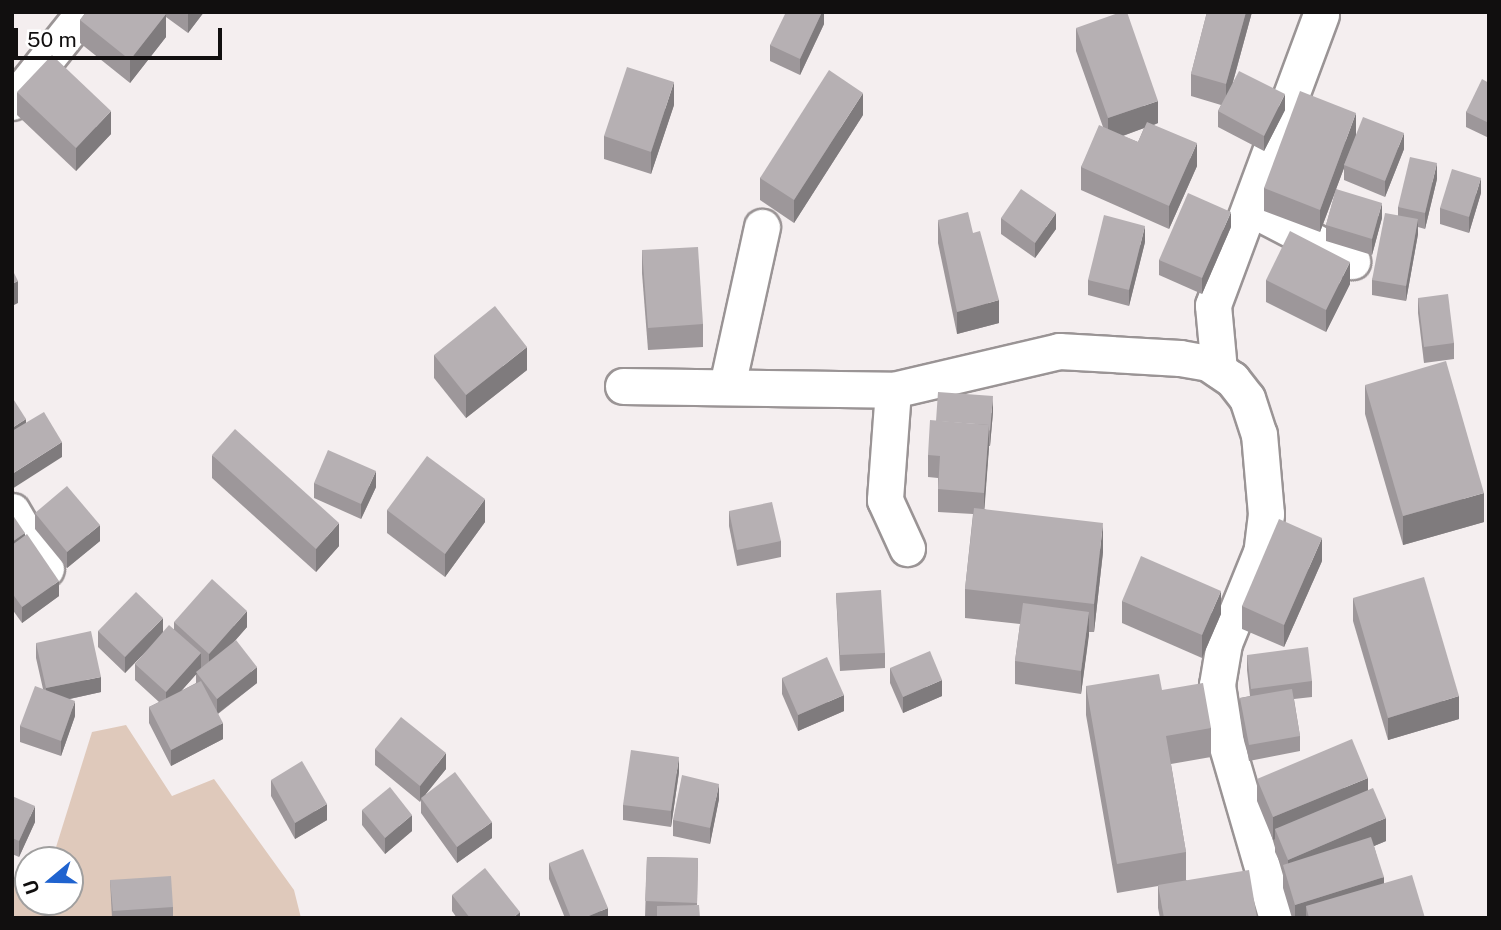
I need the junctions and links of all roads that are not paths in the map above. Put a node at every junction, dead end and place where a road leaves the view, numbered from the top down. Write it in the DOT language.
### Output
graph roads {
  1 [pos="84,12"];
  2 [pos="1321,14"];
  3 [pos="12,102"];
  4 [pos="1252,209"];
  5 [pos="762,227"];
  6 [pos="1352,261"];
  7 [pos="1219,370"];
  8 [pos="623,386"];
  9 [pos="727,386"];
  10 [pos="893,390"];
  11 [pos="12,511"];
  12 [pos="907,548"];
  13 [pos="52,581"];
  14 [pos="1277,918"];
  1 -- 3 [label="street"];
  2 -- 4 [label="street"];
  4 -- 6 [label="street"];
  4 -- 7 [label="street"];
  5 -- 9 [label="street"];
  7 -- 10 [label="street"];
  7 -- 14 [label="street"];
  8 -- 9 [label="street"];
  9 -- 10 [label="street"];
  10 -- 12 [label="street"];
  11 -- 13 [label="street"];
}
